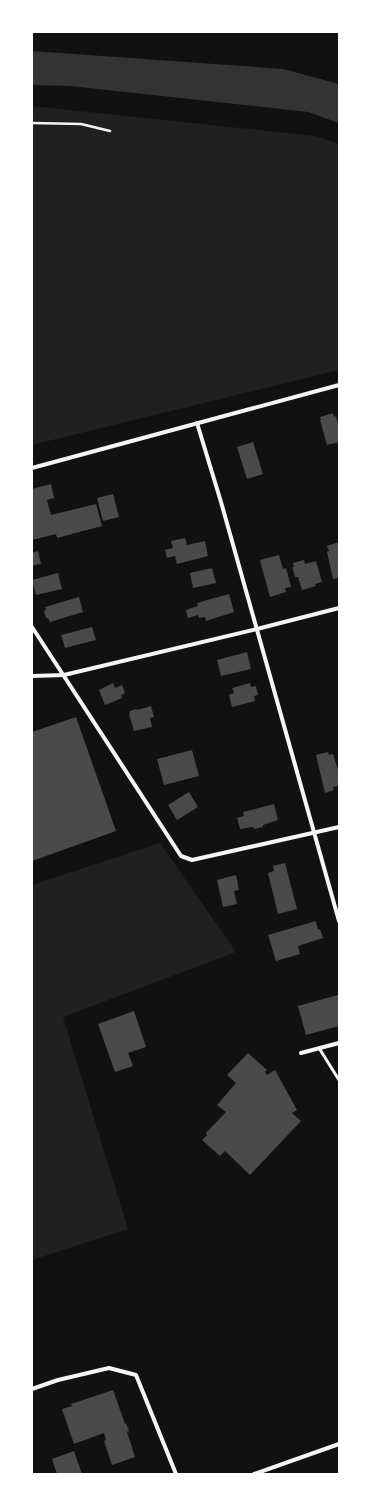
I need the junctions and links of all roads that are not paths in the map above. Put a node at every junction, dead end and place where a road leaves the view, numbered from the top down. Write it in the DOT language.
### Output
graph roads {
  1 [pos="339,385"];
  2 [pos="197,424"];
  3 [pos="32,468"];
  4 [pos="339,608"];
  5 [pos="32,627"];
  6 [pos="257,629"];
  7 [pos="64,675"];
  8 [pos="32,676"];
  9 [pos="339,827"];
  10 [pos="314,834"];
  11 [pos="339,921"];
  12 [pos="339,1043"];
  13 [pos="319,1048"];
  14 [pos="301,1053"];
  15 [pos="339,1080"];
  16 [pos="32,1389"];
  17 [pos="339,1444"];
  18 [pos="176,1474"];
  19 [pos="254,1474"];
  1 -- 2 [label="street"];
  2 -- 3 [label="street"];
  2 -- 6 [label="street"];
  4 -- 6 [label="street"];
  5 -- 7 [label="street"];
  6 -- 7 [label="street"];
  6 -- 10 [label="street"];
  7 -- 8 [label="street"];
  7 -- 10 [label="street"];
  9 -- 10 [label="street"];
  10 -- 11 [label="street"];
  12 -- 13 [label="street"];
  13 -- 14 [label="street"];
  13 -- 15 [label="lane"];
  16 -- 18 [label="street"];
  17 -- 19 [label="street"];
}
